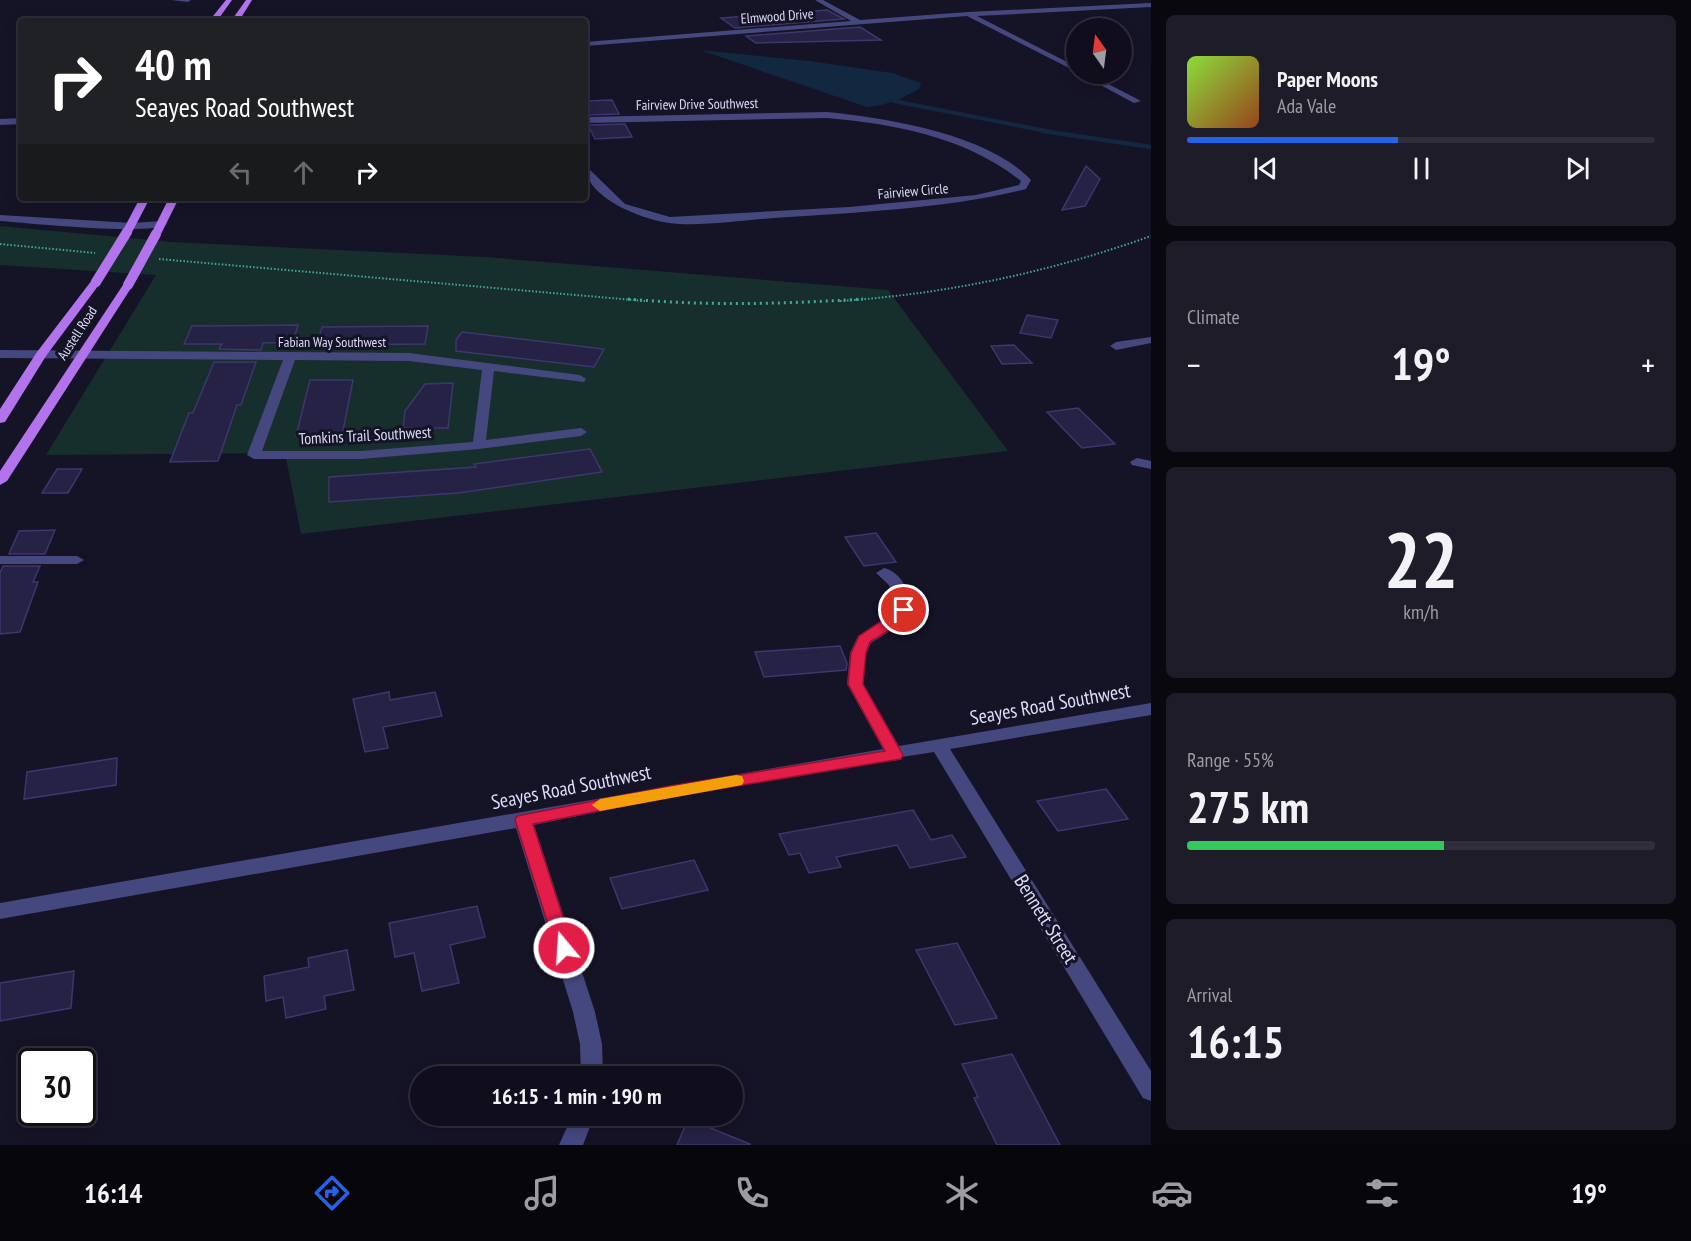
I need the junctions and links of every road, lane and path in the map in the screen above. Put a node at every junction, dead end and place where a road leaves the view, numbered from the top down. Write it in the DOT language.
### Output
graph roads {
  1 [pos="174,0"];
  2 [pos="188,0"];
  3 [pos="229,0"];
  4 [pos="249,0"];
  5 [pos="818,0"];
  6 [pos="1151,5"];
  7 [pos="968,14"];
  8 [pos="215,18"];
  9 [pos="236,18"];
  10 [pos="860,23"];
  11 [pos="588,44"];
  12 [pos="1066,64"];
  13 [pos="1104,84"];
  14 [pos="1137,101"];
  15 [pos="809,116"];
  16 [pos="588,120"];
  17 [pos="18,121"];
  18 [pos="0,122"];
  19 [pos="588,172"];
  20 [pos="143,201"];
  21 [pos="173,201"];
  22 [pos="0,218"];
  23 [pos="129,229"];
  24 [pos="159,229"];
  25 [pos="1151,236"];
  26 [pos="0,244"];
  27 [pos="97,253"];
  28 [pos="154,259"];
  29 [pos="1151,340"];
  30 [pos="1116,346"];
  31 [pos="0,354"];
  32 [pos="41,355"];
  33 [pos="82,356"];
  34 [pos="290,357"];
  35 [pos="488,367"];
  36 [pos="580,379"];
  37 [pos="0,419"];
  38 [pos="581,432"];
  39 [pos="479,445"];
  40 [pos="0,481"];
  41 [pos="0,560"];
  42 [pos="78,560"];
  43 [pos="884,573"];
  44 [pos="1151,709"];
  45 [pos="940,747"];
  46 [pos="895,755"];
  47 [pos="523,820"];
  48 [pos="0,911"];
  49 [pos="592,1066"];
  50 [pos="1151,1091"];
  51 [pos="579,1126"];
  52 [pos="571,1145"];
  1 -- 2 [label="street"];
  3 -- 8 [label="main road"];
  4 -- 9 [label="main road"];
  5 -- 10 [label="street"];
  6 -- 7 [label="street, Elmwood Drive"];
  7 -- 10 [label="street, Elmwood Drive"];
  7 -- 12 [label="street"];
  10 -- 11 [label="street, Elmwood Drive"];
  13 -- 14 [label="street"];
  15 -- 16 [label="street, Fairview Drive Southwest"];
  15 -- 19 [label="street, Fairview Circle"];
  17 -- 18 [label="street"];
  20 -- 23 [label="main road, Austell Road"];
  21 -- 24 [label="main road, Austell Road"];
  22 -- 23 [label="street"];
  23 -- 24 [label="street"];
  23 -- 32 [label="main road, Austell Road, bridge"];
  24 -- 33 [label="main road, Austell Road, bridge"];
  25 -- 28 [label="path"];
  26 -- 27 [label="path"];
  29 -- 30 [label="street"];
  31 -- 32 [label="street, Fabian Way Southwest"];
  32 -- 33 [label="street, Fabian Way Southwest"];
  32 -- 37 [label="main road, Austell Road"];
  33 -- 34 [label="street, Fabian Way Southwest"];
  33 -- 40 [label="main road, Austell Road"];
  34 -- 35 [label="street, Fabian Way Southwest"];
  34 -- 39 [label="street, Tomkins Trail Southwest"];
  35 -- 36 [label="street, Fabian Way Southwest"];
  35 -- 39 [label="street"];
  38 -- 39 [label="street, Tomkins Trail Southwest"];
  41 -- 42 [label="street"];
  43 -- 46 [label="street"];
  44 -- 45 [label="street, Seayes Road Southwest"];
  45 -- 46 [label="street, Seayes Road Southwest"];
  45 -- 50 [label="street, Bennett Street"];
  46 -- 47 [label="street, Seayes Road Southwest"];
  47 -- 48 [label="street, Seayes Road Southwest"];
  47 -- 49 [label="street"];
  51 -- 52 [label="street"];
}
